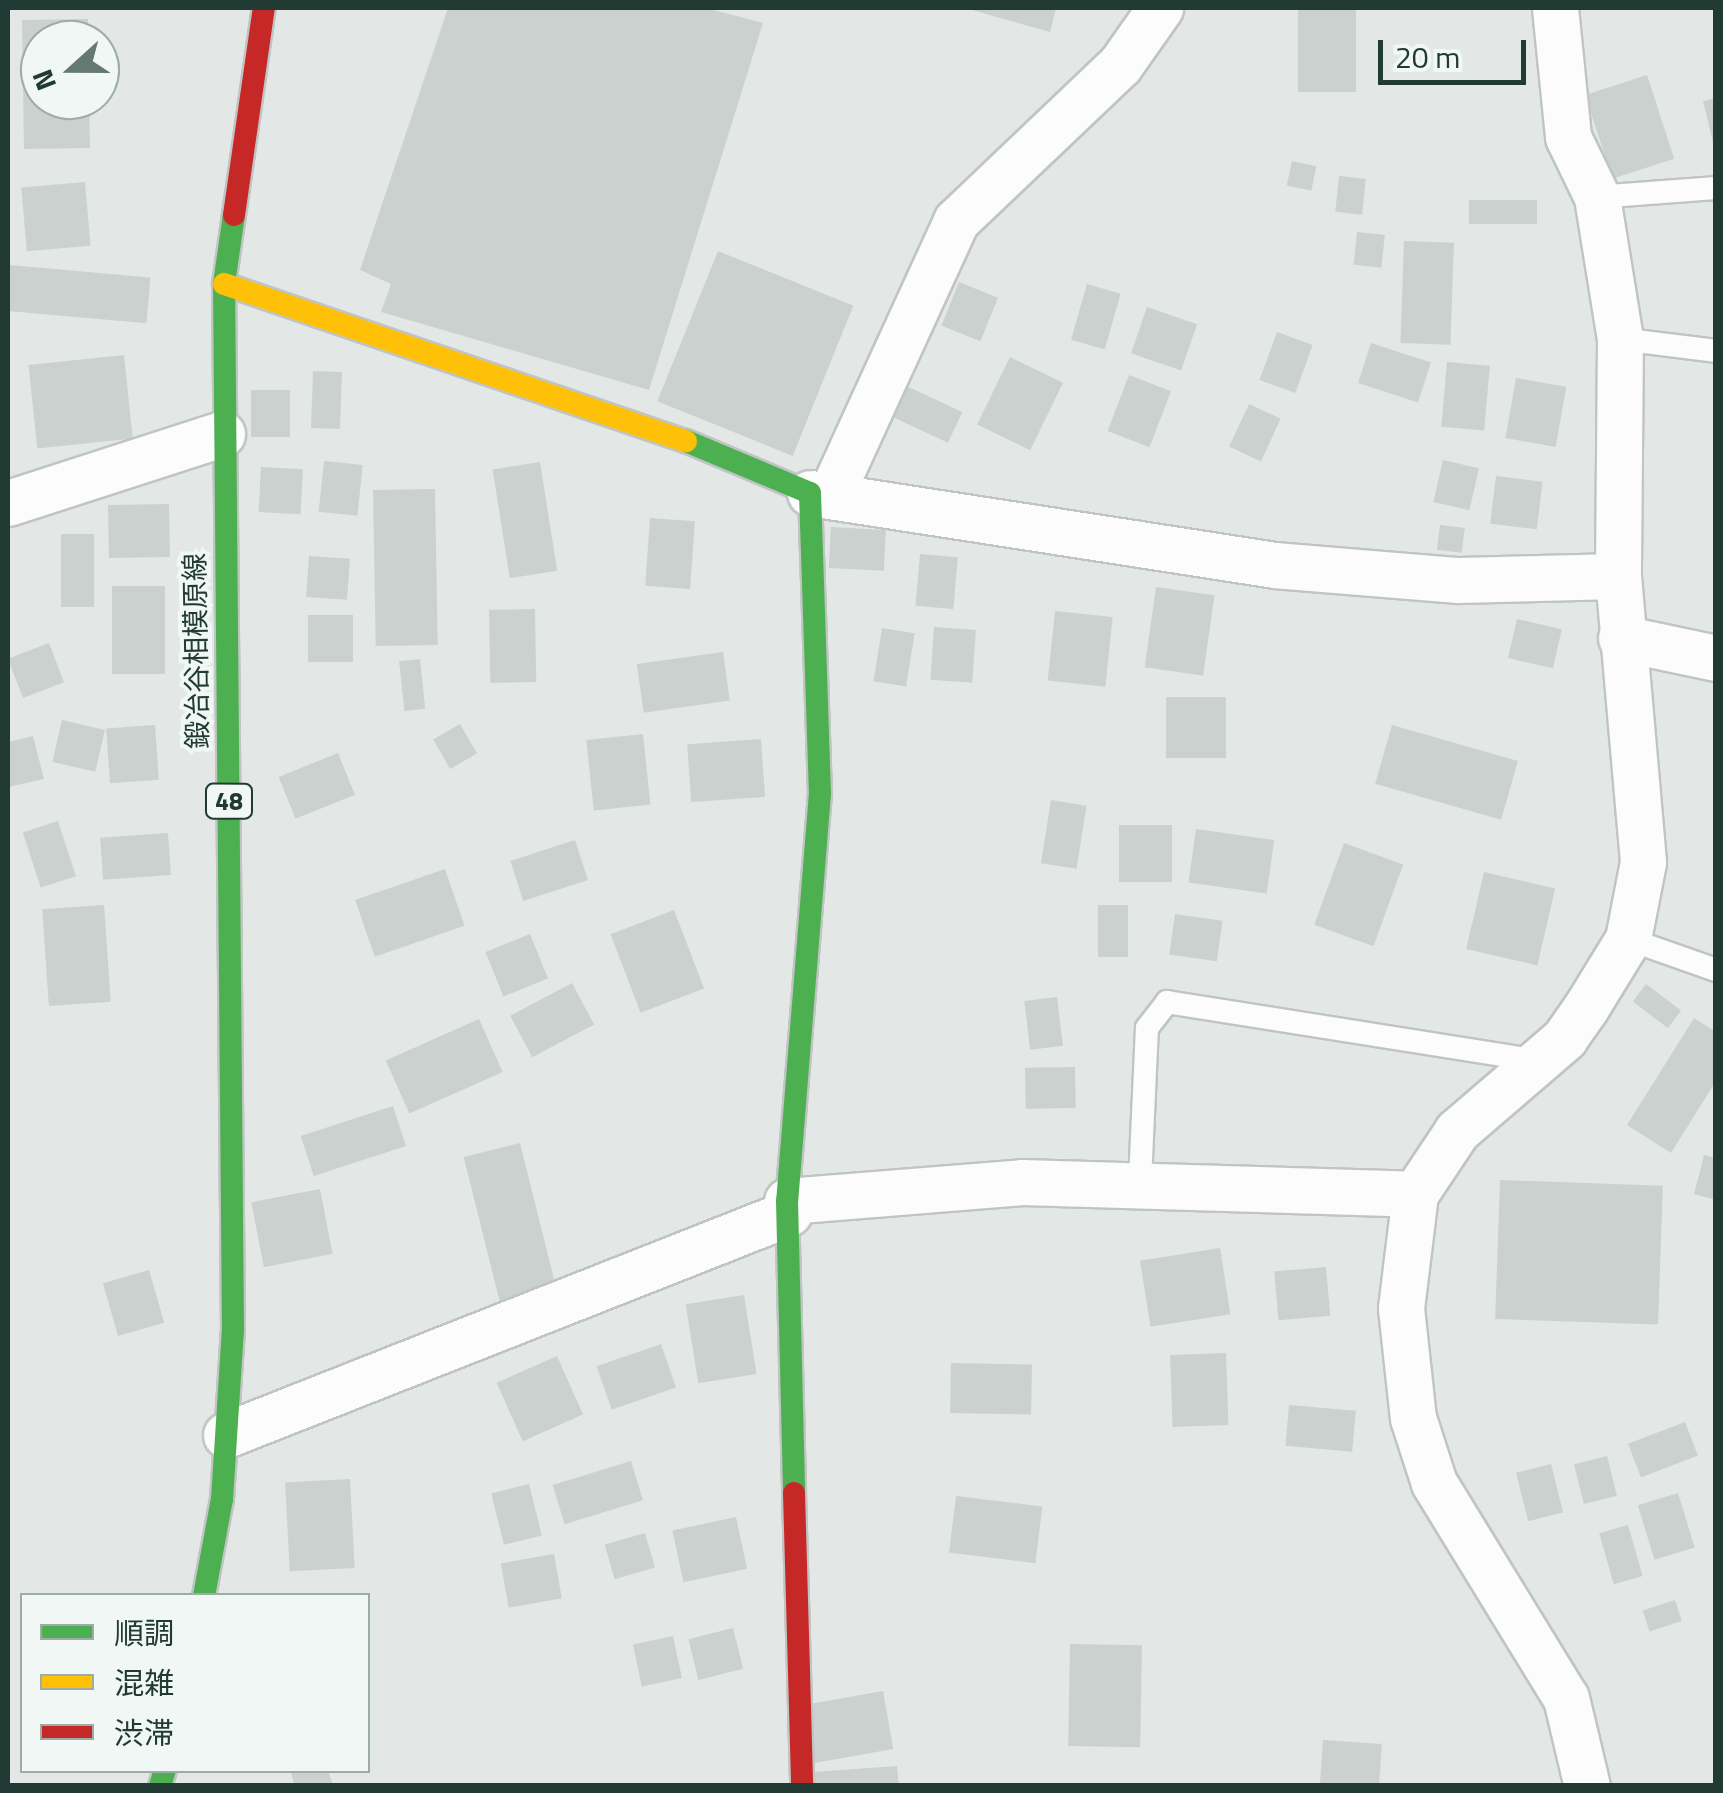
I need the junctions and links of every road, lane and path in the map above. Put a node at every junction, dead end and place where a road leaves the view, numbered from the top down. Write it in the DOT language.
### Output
graph roads {
  1 [pos="264,8"];
  2 [pos="1160,8"];
  3 [pos="1555,8"];
  4 [pos="1716,188"];
  5 [pos="1598,197"];
  6 [pos="224,284"];
  7 [pos="1620,339"];
  8 [pos="1716,351"];
  9 [pos="222,434"];
  10 [pos="821,492"];
  11 [pos="8,503"];
  12 [pos="1618,576"];
  13 [pos="1620,638"];
  14 [pos="1716,658"];
  15 [pos="1628,939"];
  16 [pos="1716,970"];
  17 [pos="1533,1060"];
  18 [pos="1140,1182"];
  19 [pos="1415,1194"];
  20 [pos="788,1207"];
  21 [pos="226,1435"];
  22 [pos="204,1593"];
  23 [pos="802,1786"];
  24 [pos="1586,1786"];
  1 -- 6 [label="street, 鍛冶谷相模原線 / 48"];
  2 -- 10 [label="street"];
  3 -- 5 [label="street"];
  4 -- 5 [label="lane"];
  5 -- 7 [label="street"];
  6 -- 9 [label="street, 鍛冶谷相模原線 / 48"];
  6 -- 10 [label="street"];
  7 -- 8 [label="lane"];
  7 -- 12 [label="street"];
  9 -- 11 [label="street"];
  9 -- 21 [label="street, 鍛冶谷相模原線 / 48"];
  10 -- 12 [label="street"];
  10 -- 20 [label="street"];
  12 -- 13 [label="street"];
  13 -- 14 [label="street"];
  13 -- 15 [label="street"];
  15 -- 16 [label="lane"];
  15 -- 17 [label="street"];
  17 -- 18 [label="lane"];
  17 -- 19 [label="street"];
  18 -- 19 [label="street"];
  18 -- 20 [label="street"];
  19 -- 24 [label="street"];
  20 -- 21 [label="street"];
  20 -- 23 [label="street"];
  21 -- 22 [label="street, 鍛冶谷相模原線 / 48"];
}
